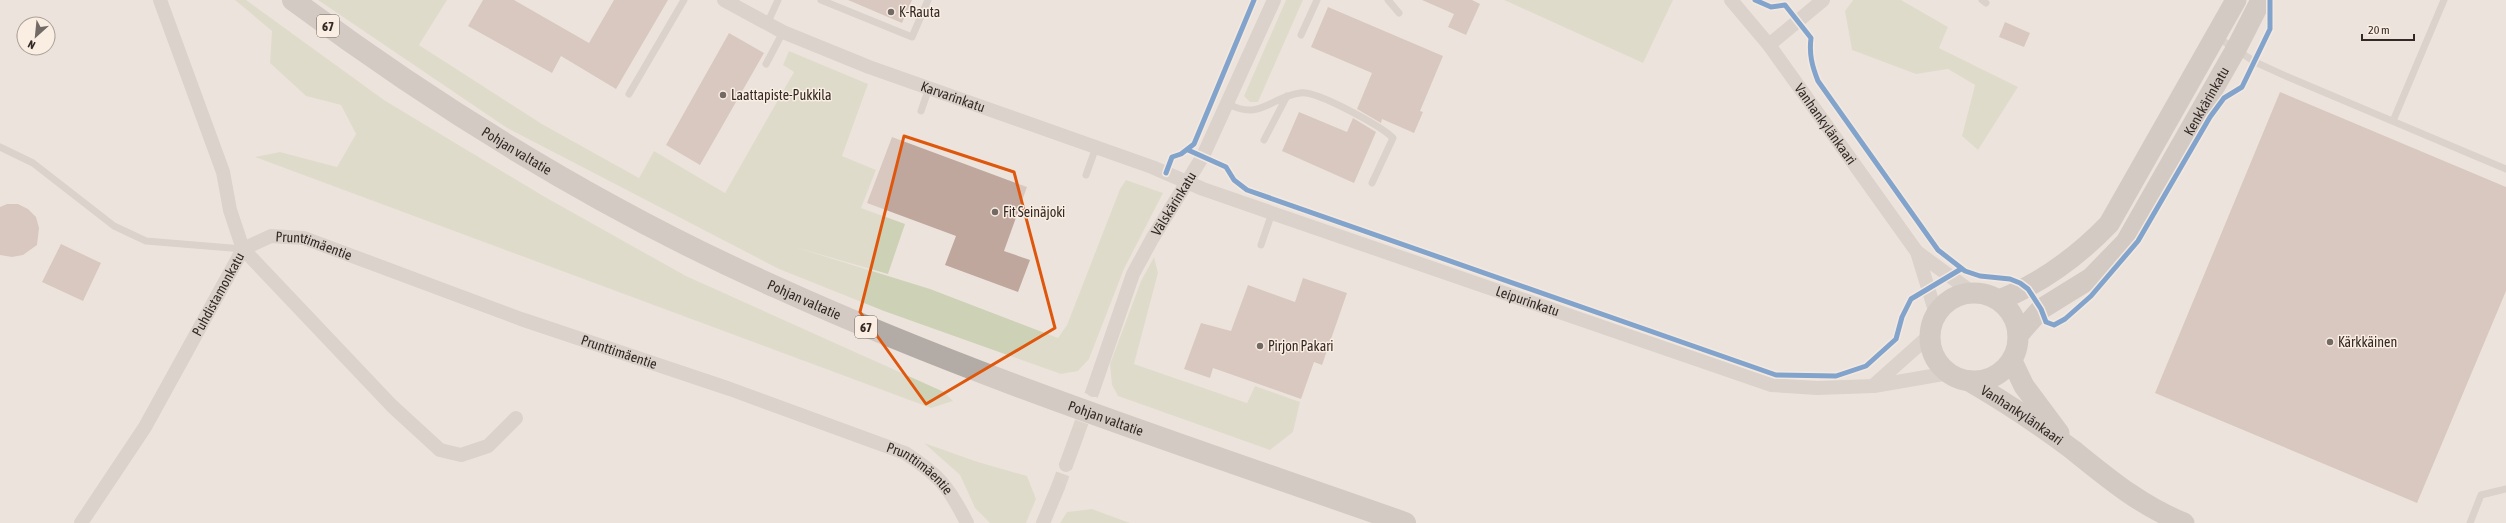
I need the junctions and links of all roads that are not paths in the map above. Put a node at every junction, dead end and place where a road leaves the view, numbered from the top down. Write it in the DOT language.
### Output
graph roads {
  1 [pos="160,0"];
  2 [pos="293,0"];
  3 [pos="684,0"];
  4 [pos="724,0"];
  5 [pos="778,0"];
  6 [pos="821,0"];
  7 [pos="928,0"];
  8 [pos="1274,0"];
  9 [pos="1317,0"];
  10 [pos="1388,0"];
  11 [pos="1731,0"];
  12 [pos="1823,0"];
  13 [pos="2236,0"];
  14 [pos="2260,0"];
  15 [pos="2444,0"];
  16 [pos="1399,12"];
  17 [pos="767,24"];
  18 [pos="783,32"];
  19 [pos="1301,35"];
  20 [pos="2217,36"];
  21 [pos="1769,45"];
  22 [pos="2236,49"];
  23 [pos="766,64"];
  24 [pos="929,88"];
  25 [pos="629,94"];
  26 [pos="1287,96"];
  27 [pos="1228,104"];
  28 [pos="921,112"];
  29 [pos="2393,122"];
  30 [pos="1264,140"];
  31 [pos="0,147"];
  32 [pos="1096,148"];
  33 [pos="2506,169"];
  34 [pos="1086,175"];
  35 [pos="1187,182"];
  36 [pos="1372,183"];
  37 [pos="1272,213"];
  38 [pos="1261,245"];
  39 [pos="243,249"];
  40 [pos="1916,252"];
  41 [pos="1974,293"];
  42 [pos="1999,300"];
  43 [pos="1936,314"];
  44 [pos="1930,335"];
  45 [pos="2018,335"];
  46 [pos="2012,360"];
  47 [pos="1949,373"];
  48 [pos="1969,381"];
  49 [pos="1874,386"];
  50 [pos="1093,390"];
  51 [pos="516,418"];
  52 [pos="1077,435"];
  53 [pos="2073,451"];
  54 [pos="1066,465"];
  55 [pos="1058,487"];
  56 [pos="2506,489"];
  57 [pos="81,523"];
  58 [pos="967,523"];
  59 [pos="1043,523"];
  60 [pos="1405,523"];
  61 [pos="2184,523"];
  62 [pos="2470,523"];
  1 -- 39 [label="street, Puhdistamonkatu"];
  2 -- 60 [label="main road, Pohjan valtatie / 67"];
  3 -- 25 [label="lane"];
  4 -- 17 [label="street, Karvarinkatu"];
  5 -- 17 [label="lane"];
  6 -- 7 [label="lane"];
  8 -- 27 [label="street, Välskärinkatu"];
  9 -- 19 [label="lane"];
  10 -- 16 [label="lane"];
  11 -- 21 [label="street, Vanhankylänkaari"];
  12 -- 21 [label="street"];
  13 -- 20 [label="street, Kenkkärinkatu"];
  14 -- 22 [label="street, Kenkkärinkatu"];
  15 -- 29 [label="lane"];
  17 -- 18 [label="street, Karvarinkatu"];
  18 -- 23 [label="lane"];
  18 -- 24 [label="street, Karvarinkatu"];
  20 -- 22 [label="lane"];
  20 -- 42 [label="street, Kenkkärinkatu"];
  21 -- 40 [label="street, Vanhankylänkaari"];
  22 -- 29 [label="lane"];
  22 -- 45 [label="street, Kenkkärinkatu"];
  24 -- 28 [label="lane"];
  24 -- 32 [label="street, Karvarinkatu"];
  26 -- 27 [label="lane"];
  26 -- 30 [label="lane"];
  26 -- 36 [label="lane"];
  27 -- 35 [label="street, Välskärinkatu"];
  29 -- 33 [label="lane"];
  31 -- 39 [label="lane"];
  32 -- 34 [label="lane"];
  32 -- 35 [label="street, Karvarinkatu"];
  35 -- 37 [label="street, Leipurinkatu"];
  35 -- 50 [label="street, Välskärinkatu"];
  37 -- 38 [label="lane"];
  37 -- 49 [label="street, Leipurinkatu"];
  39 -- 51 [label="street"];
  39 -- 57 [label="street, Puhdistamonkatu"];
  39 -- 58 [label="street, Prunttimäentie"];
  40 -- 41 [label="street, Vanhankylänkaari"];
  40 -- 43 [label="street, Vanhankylänkaari"];
  41 -- 42 [label="street"];
  41 -- 43 [label="street"];
  42 -- 45 [label="street"];
  43 -- 44 [label="street"];
  44 -- 47 [label="street"];
  44 -- 49 [label="street"];
  45 -- 46 [label="street"];
  46 -- 48 [label="street"];
  46 -- 53 [label="street, Vanhankylänkaari"];
  47 -- 48 [label="street"];
  47 -- 49 [label="street, Leipurinkatu"];
  48 -- 53 [label="street, Vanhankylänkaari"];
  52 -- 54 [label="street"];
  53 -- 61 [label="street, Vanhankylänkaari"];
  55 -- 59 [label="street"];
  56 -- 62 [label="lane"];
}
